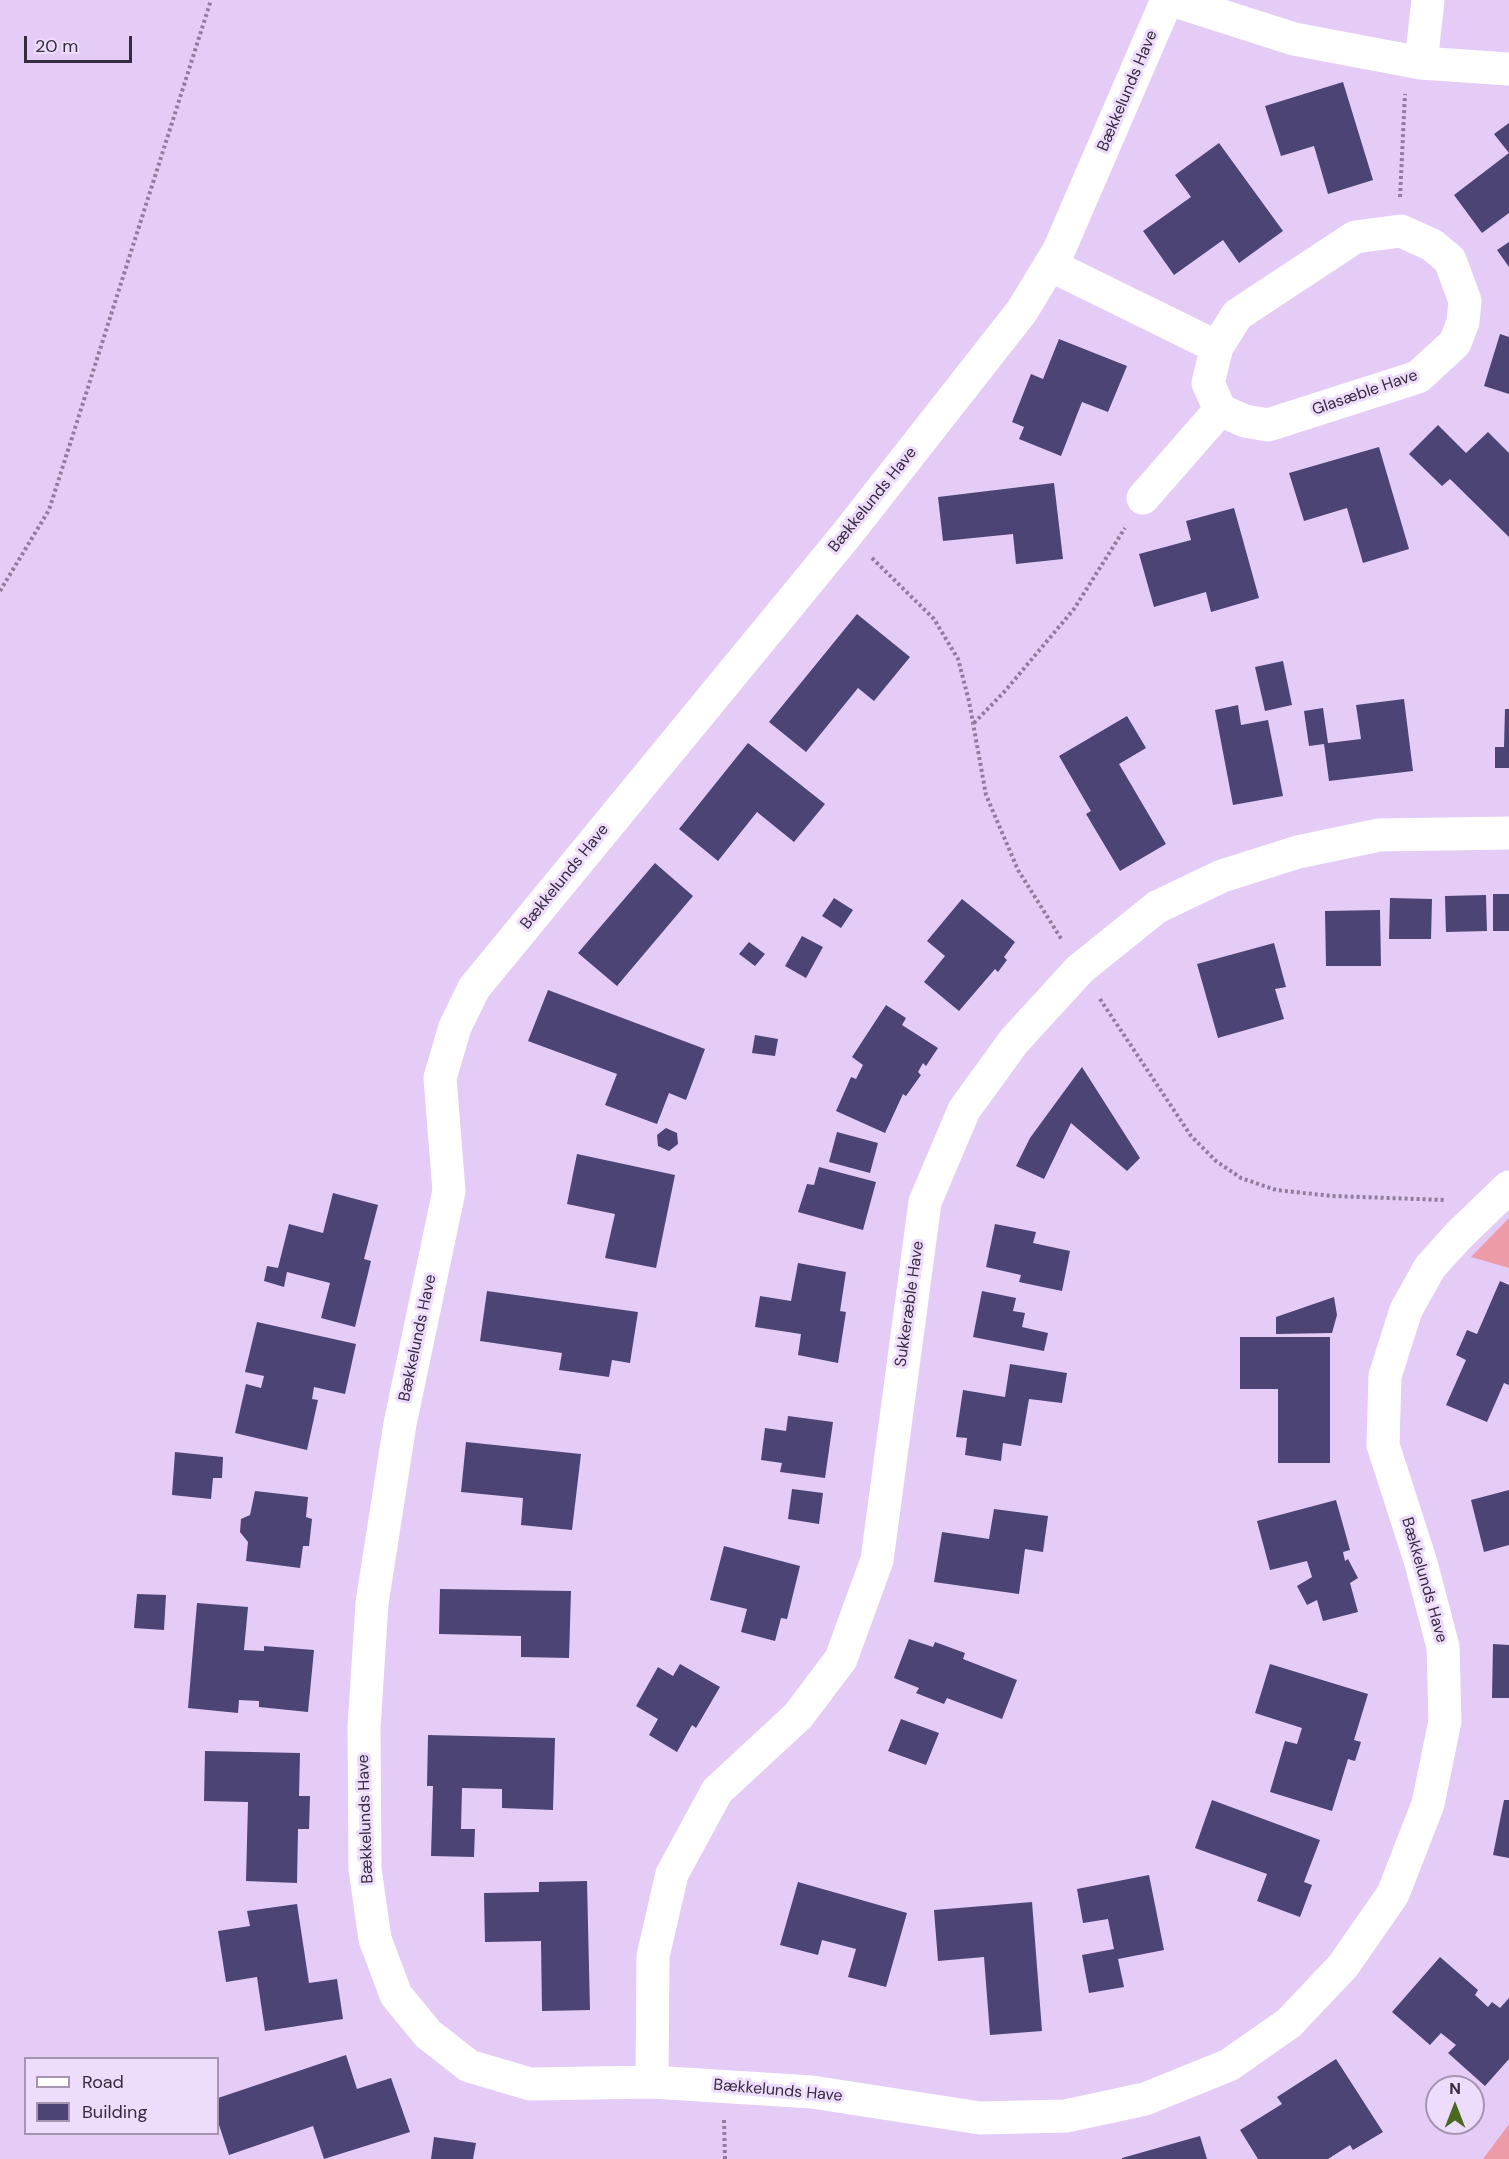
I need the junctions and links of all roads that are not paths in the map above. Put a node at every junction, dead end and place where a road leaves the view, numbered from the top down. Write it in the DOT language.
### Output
graph roads {
  1 [pos="1167,0"];
  2 [pos="1172,0"];
  3 [pos="1428,0"];
  4 [pos="1414,62"];
  5 [pos="1509,69"];
  6 [pos="1050,265"];
  7 [pos="1217,347"];
  8 [pos="1220,410"];
  9 [pos="1143,498"];
  10 [pos="1509,833"];
  11 [pos="1509,1187"];
  12 [pos="652,2082"];
  1 -- 6 [label="street, Bækkelunds Have"];
  2 -- 4 [label="street"];
  3 -- 4 [label="street"];
  4 -- 5 [label="street"];
  6 -- 7 [label="street"];
  6 -- 12 [label="street, Bækkelunds Have"];
  7 -- 8 [label="street"];
  7 -- 8 [label="street, Glasæble Have"];
  8 -- 9 [label="street"];
  10 -- 12 [label="street, Sukkeræble Have"];
  11 -- 12 [label="street, Bækkelunds Have"];
}
